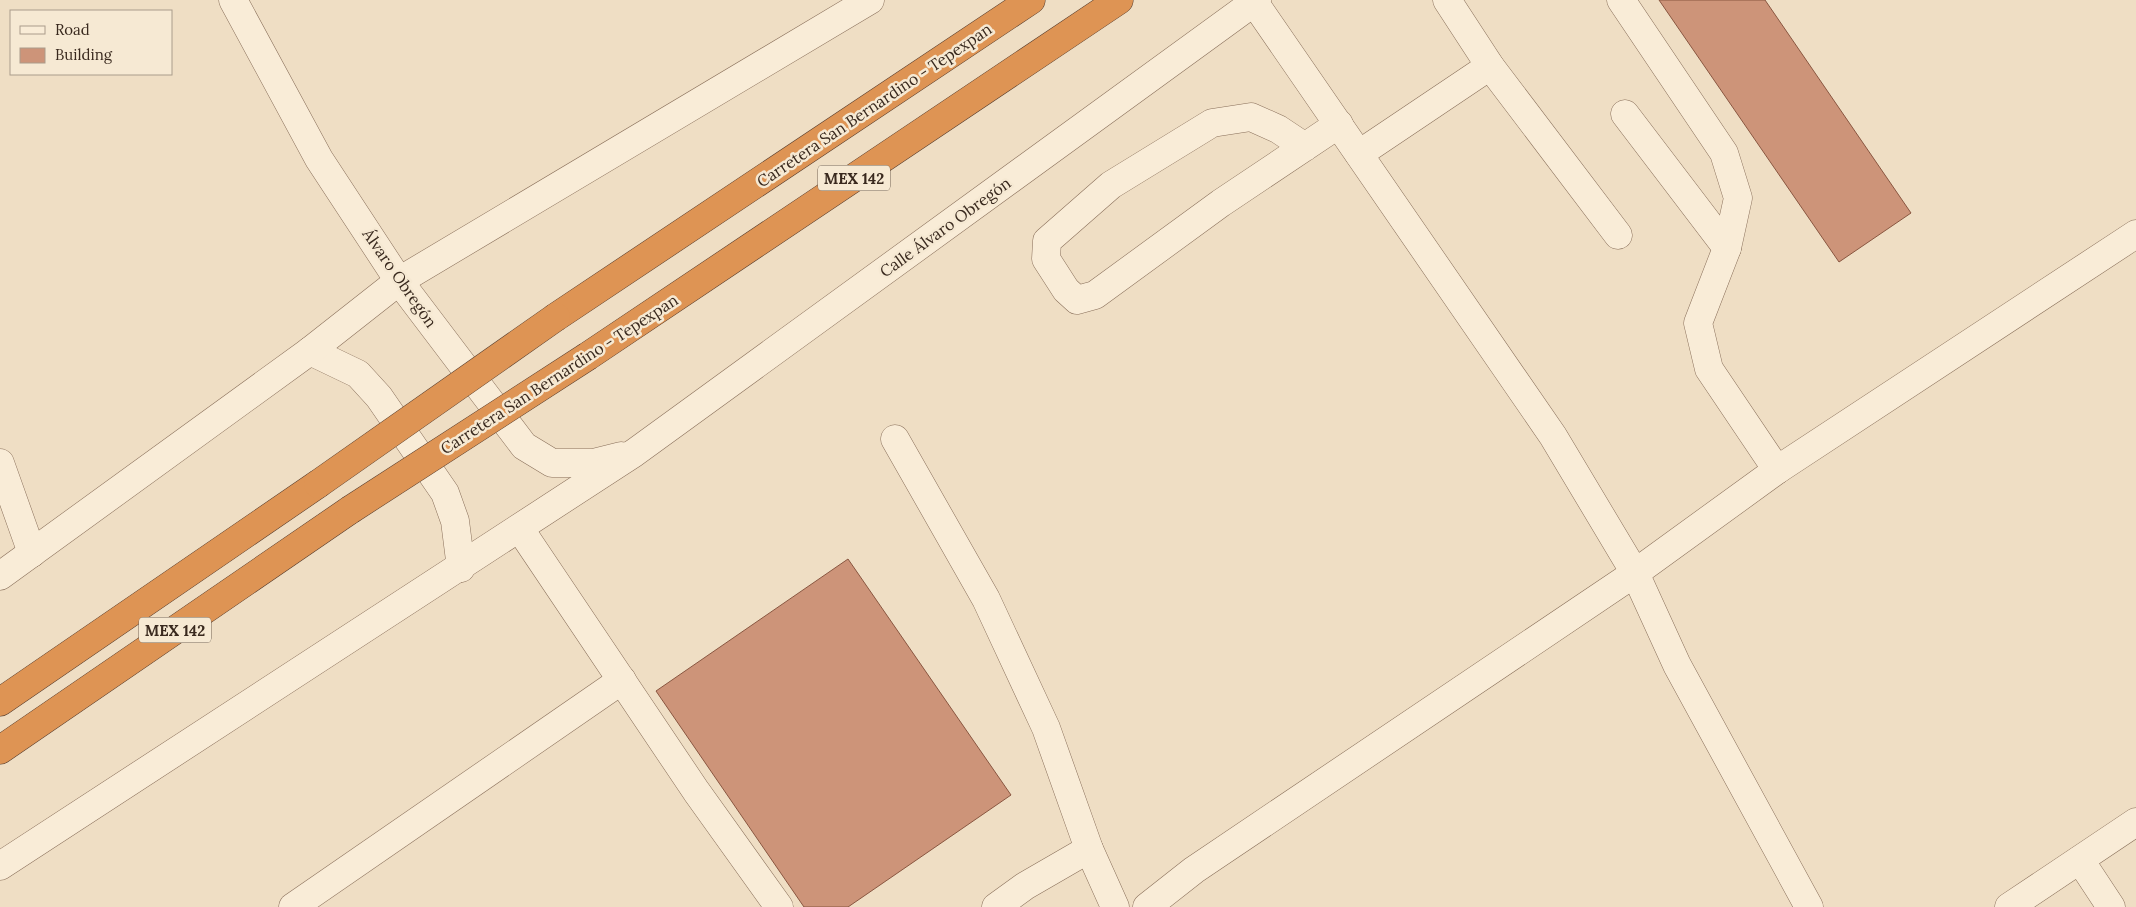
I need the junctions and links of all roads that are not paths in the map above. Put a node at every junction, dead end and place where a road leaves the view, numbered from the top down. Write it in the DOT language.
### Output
graph roads {
  1 [pos="233,0"];
  2 [pos="870,0"];
  3 [pos="1031,0"];
  4 [pos="1119,0"];
  5 [pos="1447,0"];
  6 [pos="1621,0"];
  7 [pos="1255,1"];
  8 [pos="1490,66"];
  9 [pos="1625,114"];
  10 [pos="1339,124"];
  11 [pos="1304,147"];
  12 [pos="1359,154"];
  13 [pos="2136,234"];
  14 [pos="1618,235"];
  15 [pos="1727,248"];
  16 [pos="399,281"];
  17 [pos="310,351"];
  18 [pos="895,439"];
  19 [pos="634,453"];
  20 [pos="0,463"];
  21 [pos="1777,470"];
  22 [pos="520,528"];
  23 [pos="32,552"];
  24 [pos="461,568"];
  25 [pos="1634,573"];
  26 [pos="0,576"];
  27 [pos="622,680"];
  28 [pos="0,702"];
  29 [pos="0,750"];
  30 [pos="2136,822"];
  31 [pos="1089,849"];
  32 [pos="2080,860"];
  33 [pos="0,866"];
  34 [pos="293,907"];
  35 [pos="779,907"];
  36 [pos="996,907"];
  37 [pos="1115,907"];
  38 [pos="1147,907"];
  39 [pos="1809,907"];
  40 [pos="2009,907"];
  41 [pos="2112,907"];
  1 -- 16 [label="street, Álvaro Obregón"];
  2 -- 16 [label="street"];
  3 -- 28 [label="highway, Carretera San Bernardino - Tepexpan / MEX 142, bridge"];
  4 -- 29 [label="highway, Carretera San Bernardino - Tepexpan / MEX 142, bridge"];
  5 -- 8 [label="street"];
  6 -- 15 [label="street"];
  7 -- 10 [label="street"];
  7 -- 19 [label="street, Calle Álvaro Obregón"];
  8 -- 12 [label="street"];
  8 -- 14 [label="street"];
  9 -- 15 [label="street"];
  10 -- 11 [label="street"];
  10 -- 12 [label="street"];
  11 -- 11 [label="street"];
  12 -- 25 [label="street"];
  13 -- 21 [label="street"];
  15 -- 21 [label="street"];
  16 -- 17 [label="street"];
  16 -- 19 [label="street, Álvaro Obregón"];
  17 -- 23 [label="street"];
  17 -- 24 [label="street"];
  18 -- 31 [label="street"];
  19 -- 22 [label="street, Calle Álvaro Obregón"];
  20 -- 23 [label="street"];
  21 -- 25 [label="street"];
  22 -- 24 [label="street, Calle Álvaro Obregón"];
  22 -- 27 [label="street"];
  23 -- 26 [label="street"];
  24 -- 33 [label="street, Calle Álvaro Obregón"];
  25 -- 38 [label="street"];
  25 -- 39 [label="street"];
  27 -- 34 [label="street"];
  27 -- 35 [label="street"];
  30 -- 32 [label="street"];
  31 -- 36 [label="street"];
  31 -- 37 [label="street"];
  32 -- 40 [label="street"];
  32 -- 41 [label="street"];
}
